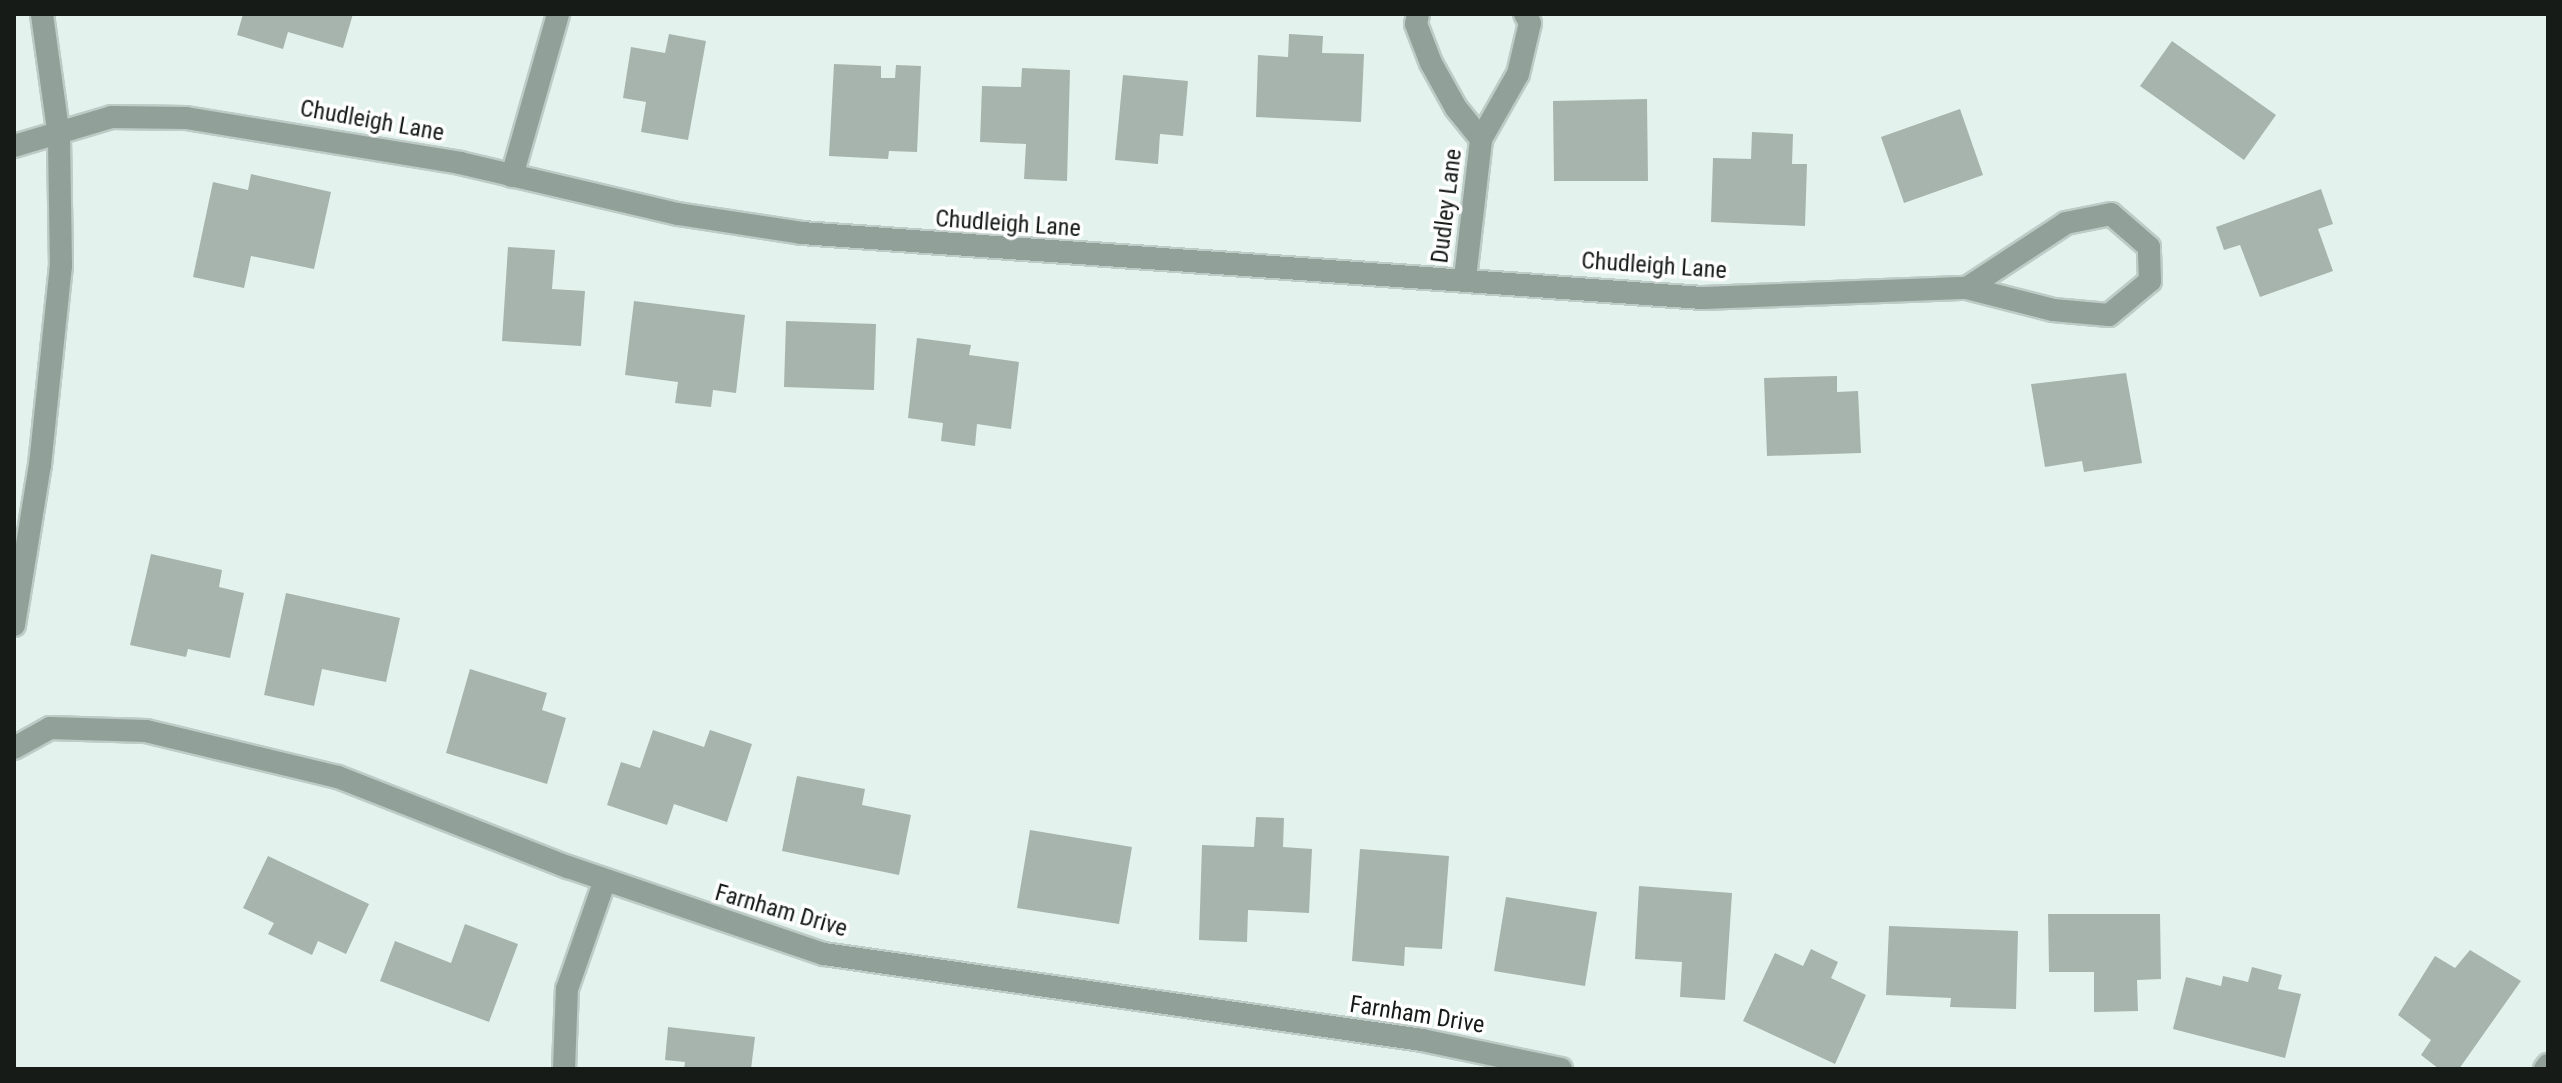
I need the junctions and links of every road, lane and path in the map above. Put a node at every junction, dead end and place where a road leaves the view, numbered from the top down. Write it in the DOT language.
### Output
graph roads {
  1 [pos="42,14"];
  2 [pos="558,14"];
  3 [pos="1418,14"];
  4 [pos="1525,14"];
  5 [pos="59,137"];
  6 [pos="1481,139"];
  7 [pos="14,146"];
  8 [pos="512,176"];
  9 [pos="1465,278"];
  10 [pos="1967,288"];
  11 [pos="14,625"];
  12 [pos="14,748"];
  13 [pos="605,880"];
  14 [pos="564,1069"];
  15 [pos="1561,1069"];
  1 -- 5 [label="street"];
  2 -- 8 [label="street"];
  3 -- 6 [label="street, Dudley Lane"];
  4 -- 6 [label="street, Dudley Lane"];
  5 -- 7 [label="street, Chudleigh Lane"];
  5 -- 8 [label="street, Chudleigh Lane"];
  5 -- 11 [label="street"];
  6 -- 9 [label="street, Dudley Lane"];
  8 -- 9 [label="street, Chudleigh Lane"];
  9 -- 10 [label="street, Chudleigh Lane"];
  10 -- 10 [label="street, Chudleigh Lane"];
  12 -- 13 [label="street, Farnham Drive"];
  13 -- 14 [label="street"];
  13 -- 15 [label="street, Farnham Drive"];
}
